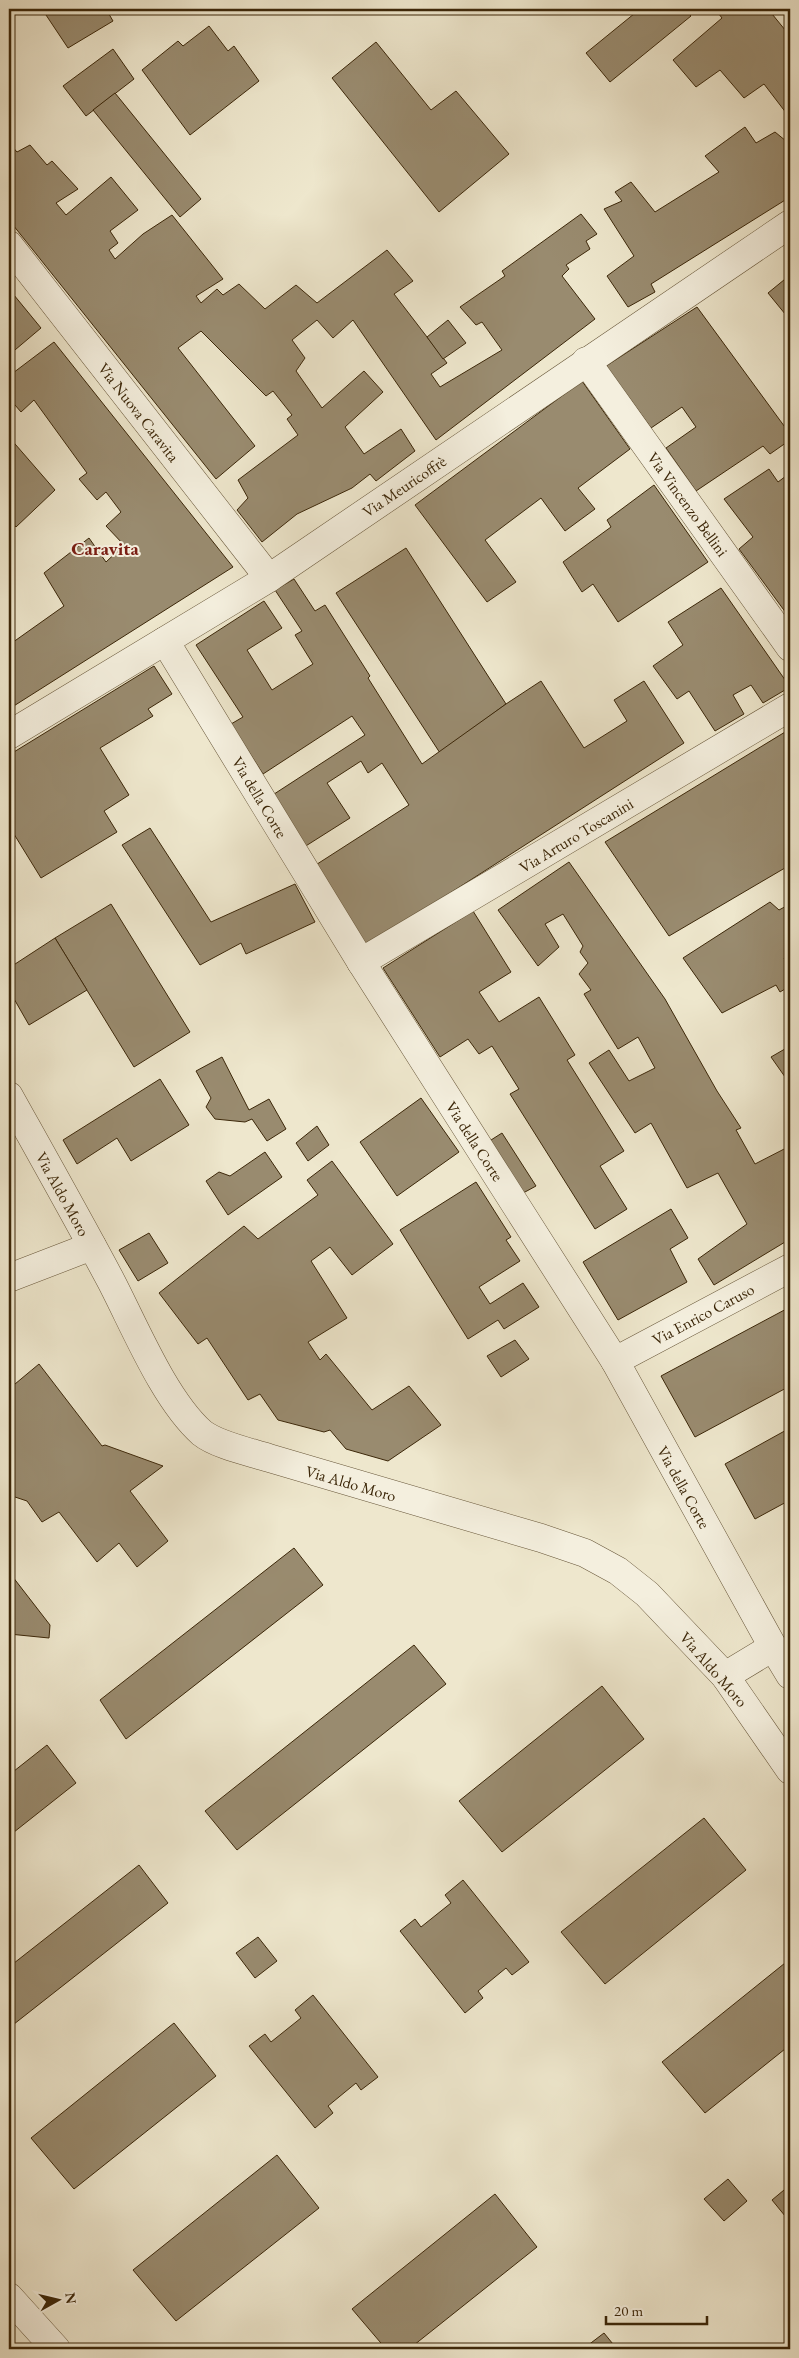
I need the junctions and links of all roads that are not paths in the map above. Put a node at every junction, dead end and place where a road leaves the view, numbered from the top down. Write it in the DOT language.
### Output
graph roads {
  1 [pos="790,224"];
  2 [pos="9,245"];
  3 [pos="586,361"];
  4 [pos="269,578"];
  5 [pos="165,641"];
  6 [pos="790,647"];
  7 [pos="790,707"];
  8 [pos="9,735"];
  9 [pos="361,962"];
  10 [pos="9,1096"];
  11 [pos="92,1246"];
  12 [pos="790,1268"];
  13 [pos="9,1278"];
  14 [pos="615,1361"];
  15 [pos="773,1647"];
  16 [pos="790,1675"];
  17 [pos="725,1676"];
  18 [pos="790,1770"];
  19 [pos="9,2297"];
  20 [pos="56,2349"];
  1 -- 3 [label="street, Via Meuricoffrè"];
  2 -- 4 [label="street, Via Nuova Caravita"];
  3 -- 4 [label="street, Via Meuricoffrè"];
  3 -- 6 [label="street, Via Vincenzo Bellini"];
  4 -- 5 [label="street, Via Meuricoffrè"];
  5 -- 8 [label="street, Via Meuricoffrè"];
  5 -- 9 [label="street, Via della Corte"];
  7 -- 9 [label="street, Via Arturo Toscanini"];
  9 -- 14 [label="street, Via della Corte"];
  10 -- 11 [label="street, Via Aldo Moro"];
  11 -- 13 [label="street"];
  11 -- 17 [label="street, Via Aldo Moro"];
  12 -- 14 [label="street, Via Enrico Caruso"];
  14 -- 15 [label="street, Via della Corte"];
  15 -- 16 [label="street, Via della Corte"];
  15 -- 17 [label="street"];
  17 -- 18 [label="street, Via Aldo Moro"];
  19 -- 20 [label="street"];
}
